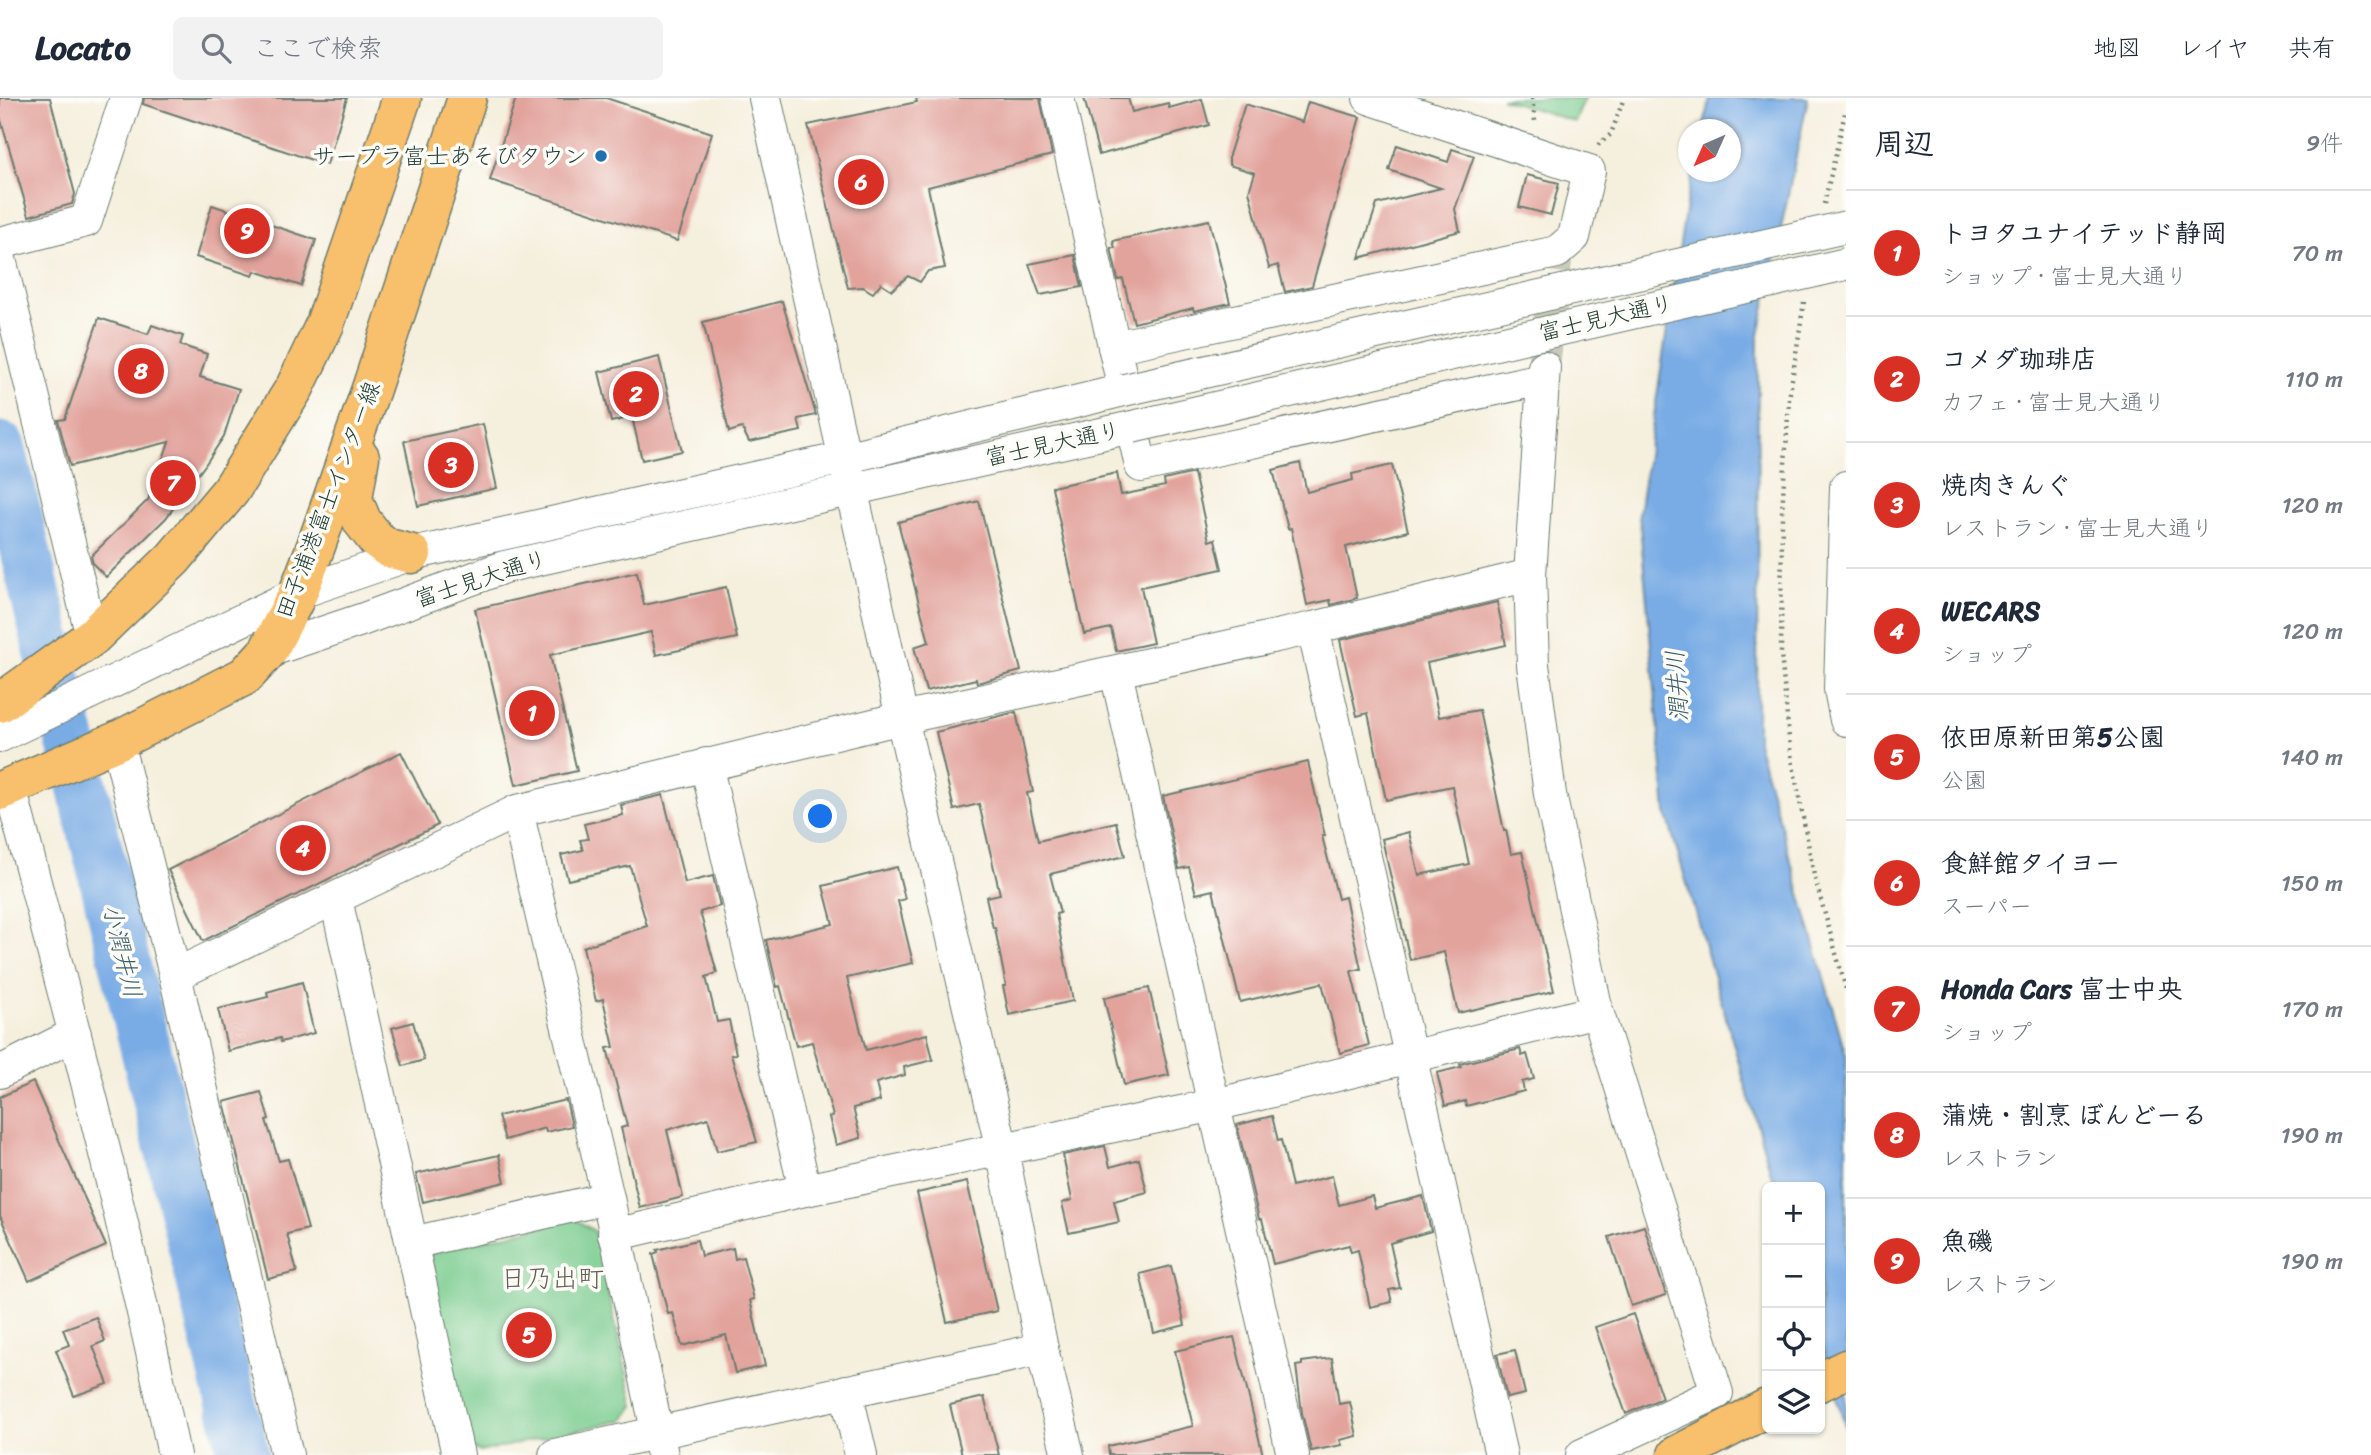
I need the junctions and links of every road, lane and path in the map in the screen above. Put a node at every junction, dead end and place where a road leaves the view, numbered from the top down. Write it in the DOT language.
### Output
graph roads {
  1 [pos="126,98"];
  2 [pos="402,98"];
  3 [pos="467,98"];
  4 [pos="765,98"];
  5 [pos="1058,98"];
  6 [pos="1369,98"];
  7 [pos="1624,98"];
  8 [pos="1846,109"];
  9 [pos="1594,147"];
  10 [pos="1835,218"];
  11 [pos="0,243"];
  12 [pos="0,259"];
  13 [pos="1846,264"];
  14 [pos="1805,298"];
  15 [pos="1114,347"];
  16 [pos="372,386"];
  17 [pos="1124,390"];
  18 [pos="1132,427"];
  19 [pos="847,473"];
  20 [pos="1846,487"];
  21 [pos="412,554"];
  22 [pos="1530,575"];
  23 [pos="298,593"];
  24 [pos="1313,628"];
  25 [pos="92,637"];
  26 [pos="268,651"];
  27 [pos="1116,672"];
  28 [pos="0,702"];
  29 [pos="902,718"];
  30 [pos="1846,720"];
  31 [pos="0,736"];
  32 [pos="117,741"];
  33 [pos="706,764"];
  34 [pos="5,789"];
  35 [pos="517,811"];
  36 [pos="335,899"];
  37 [pos="175,975"];
  38 [pos="1846,989"];
  39 [pos="1597,1011"];
  40 [pos="75,1034"];
  41 [pos="1412,1058"];
  42 [pos="0,1072"];
  43 [pos="1215,1105"];
  44 [pos="1002,1150"];
  45 [pos="805,1190"];
  46 [pos="608,1198"];
  47 [pos="614,1235"];
  48 [pos="412,1243"];
  49 [pos="1042,1349"];
  50 [pos="1846,1369"];
  51 [pos="1825,1380"];
  52 [pos="846,1391"];
  53 [pos="1762,1410"];
  54 [pos="659,1443"];
  55 [pos="174,1455"];
  56 [pos="287,1455"];
  57 [pos="458,1455"];
  58 [pos="555,1455"];
  59 [pos="861,1455"];
  60 [pos="1068,1455"];
  61 [pos="1293,1455"];
  62 [pos="1501,1455"];
  63 [pos="1582,1455"];
  64 [pos="1677,1455"];
  1 -- 11 [label="street"];
  2 -- 25 [label="main road"];
  3 -- 16 [label="main road, 田子浦港富士インター線"];
  4 -- 19 [label="street"];
  5 -- 15 [label="street"];
  6 -- 15 [label="street"];
  7 -- 9 [label="path"];
  8 -- 10 [label="path"];
  10 -- 17 [label="street, 富士見大通り, bridge"];
  12 -- 25 [label="street"];
  13 -- 18 [label="street, 富士見大通り, bridge"];
  14 -- 38 [label="path"];
  15 -- 17 [label="street"];
  16 -- 21 [label="main road"];
  16 -- 23 [label="main road, 田子浦港富士インター線"];
  17 -- 19 [label="street, 富士見大通り"];
  18 -- 19 [label="street, 富士見大通り"];
  18 -- 22 [label="street"];
  19 -- 21 [label="street, 富士見大通り"];
  19 -- 26 [label="street, 富士見大通り"];
  19 -- 29 [label="street"];
  20 -- 30 [label="street"];
  21 -- 23 [label="street, 富士見大通り"];
  22 -- 24 [label="street"];
  22 -- 39 [label="street"];
  23 -- 26 [label="main road, 田子浦港富士インター線"];
  23 -- 31 [label="street, 富士見大通り"];
  24 -- 27 [label="street"];
  24 -- 41 [label="street"];
  25 -- 28 [label="main road"];
  26 -- 32 [label="main road, 田子浦港富士インター線"];
  27 -- 29 [label="street"];
  27 -- 43 [label="street"];
  29 -- 33 [label="street"];
  29 -- 44 [label="street"];
  32 -- 34 [label="main road, 田子浦港富士インター線"];
  32 -- 37 [label="street"];
  33 -- 35 [label="street"];
  33 -- 45 [label="street"];
  34 -- 40 [label="street"];
  35 -- 36 [label="street"];
  35 -- 46 [label="street"];
  36 -- 37 [label="street"];
  36 -- 48 [label="street"];
  37 -- 56 [label="street"];
  39 -- 41 [label="street"];
  39 -- 63 [label="street"];
  40 -- 42 [label="street"];
  40 -- 55 [label="street"];
  41 -- 43 [label="street"];
  41 -- 62 [label="street"];
  43 -- 44 [label="street"];
  43 -- 61 [label="street"];
  44 -- 45 [label="street"];
  44 -- 49 [label="street"];
  45 -- 47 [label="street"];
  46 -- 47 [label="street"];
  46 -- 48 [label="street"];
  47 -- 54 [label="street"];
  48 -- 57 [label="street"];
  49 -- 52 [label="street"];
  49 -- 60 [label="street"];
  50 -- 51 [label="main road"];
  52 -- 54 [label="street"];
  52 -- 59 [label="street"];
  53 -- 64 [label="main road"];
  54 -- 58 [label="street"];
}
